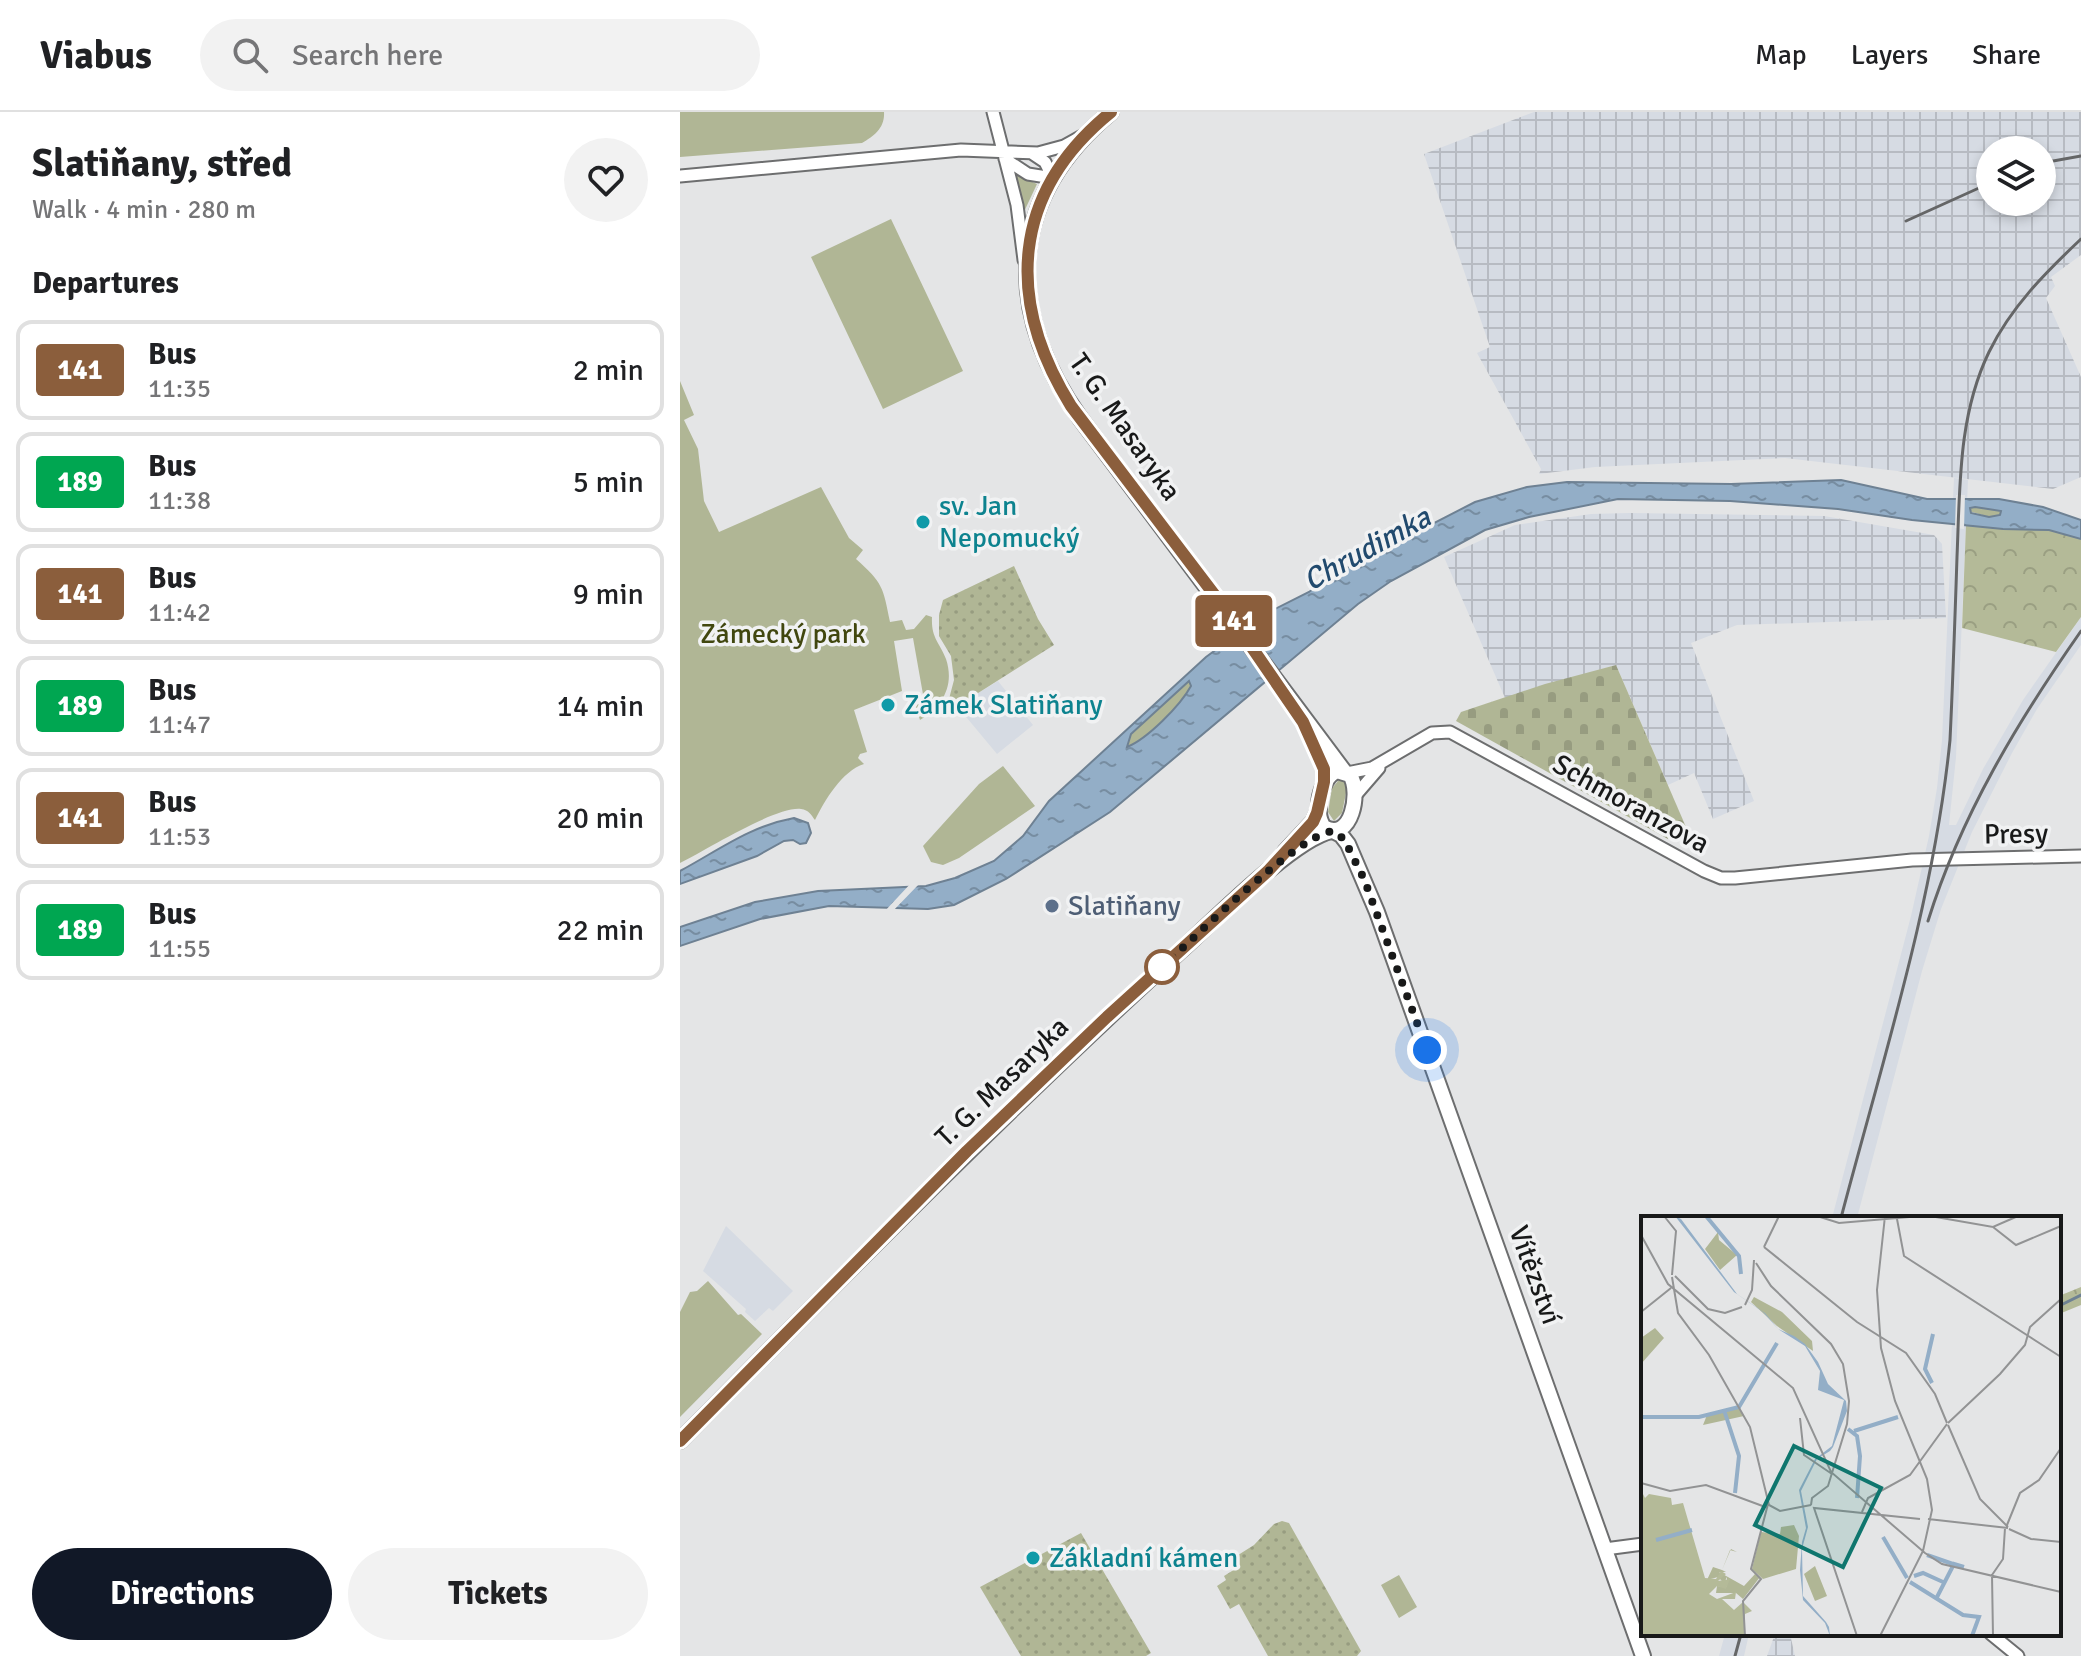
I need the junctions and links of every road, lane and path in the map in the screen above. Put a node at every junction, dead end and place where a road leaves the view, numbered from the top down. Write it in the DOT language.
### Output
graph roads {
  1 [pos="993,112"];
  2 [pos="1111,112"];
  3 [pos="1096,125"];
  4 [pos="1029,153"];
  5 [pos="1003,154"];
  6 [pos="680,176"];
  7 [pos="1053,178"];
  8 [pos="1028,294"];
  9 [pos="1296,710"];
  10 [pos="1400,752"];
  11 [pos="1345,772"];
  12 [pos="1324,782"];
  13 [pos="1320,804"];
  14 [pos="1352,805"];
  15 [pos="1332,831"];
  16 [pos="2081,856"];
  17 [pos="1951,859"];
  18 [pos="1268,871"];
  19 [pos="1377,912"];
  20 [pos="680,1441"];
  21 [pos="1641,1544"];
  22 [pos="1605,1549"];
  23 [pos="1993,1636"];
  24 [pos="1643,1656"];
  25 [pos="2018,1656"];
  1 -- 5 [label="street"];
  2 -- 3 [label="main road, T. G. Masaryka"];
  3 -- 4 [label="street"];
  3 -- 7 [label="main road, T. G. Masaryka"];
  4 -- 5 [label="street"];
  4 -- 7 [label="street"];
  5 -- 6 [label="street"];
  5 -- 7 [label="street"];
  5 -- 8 [label="street"];
  7 -- 8 [label="main road, T. G. Masaryka"];
  8 -- 9 [label="main road, T. G. Masaryka"];
  9 -- 11 [label="main road, T. G. Masaryka"];
  9 -- 12 [label="main road, T. G. Masaryka"];
  10 -- 11 [label="street, Schmoranzova"];
  10 -- 14 [label="street, Schmoranzova"];
  10 -- 17 [label="street, Schmoranzova"];
  11 -- 12 [label="main road"];
  11 -- 14 [label="main road, T. G. Masaryka"];
  12 -- 13 [label="main road, T. G. Masaryka"];
  13 -- 15 [label="main road"];
  13 -- 18 [label="main road, T. G. Masaryka"];
  14 -- 15 [label="main road, T. G. Masaryka"];
  14 -- 19 [label="main road, Vítězství"];
  15 -- 18 [label="main road, T. G. Masaryka"];
  15 -- 19 [label="main road, Vítězství"];
  16 -- 17 [label="street, Presy"];
  18 -- 20 [label="main road, T. G. Masaryka"];
  19 -- 22 [label="main road, Vítězství"];
  21 -- 22 [label="street"];
  22 -- 24 [label="main road, Vítězství"];
  23 -- 25 [label="street"];
}
